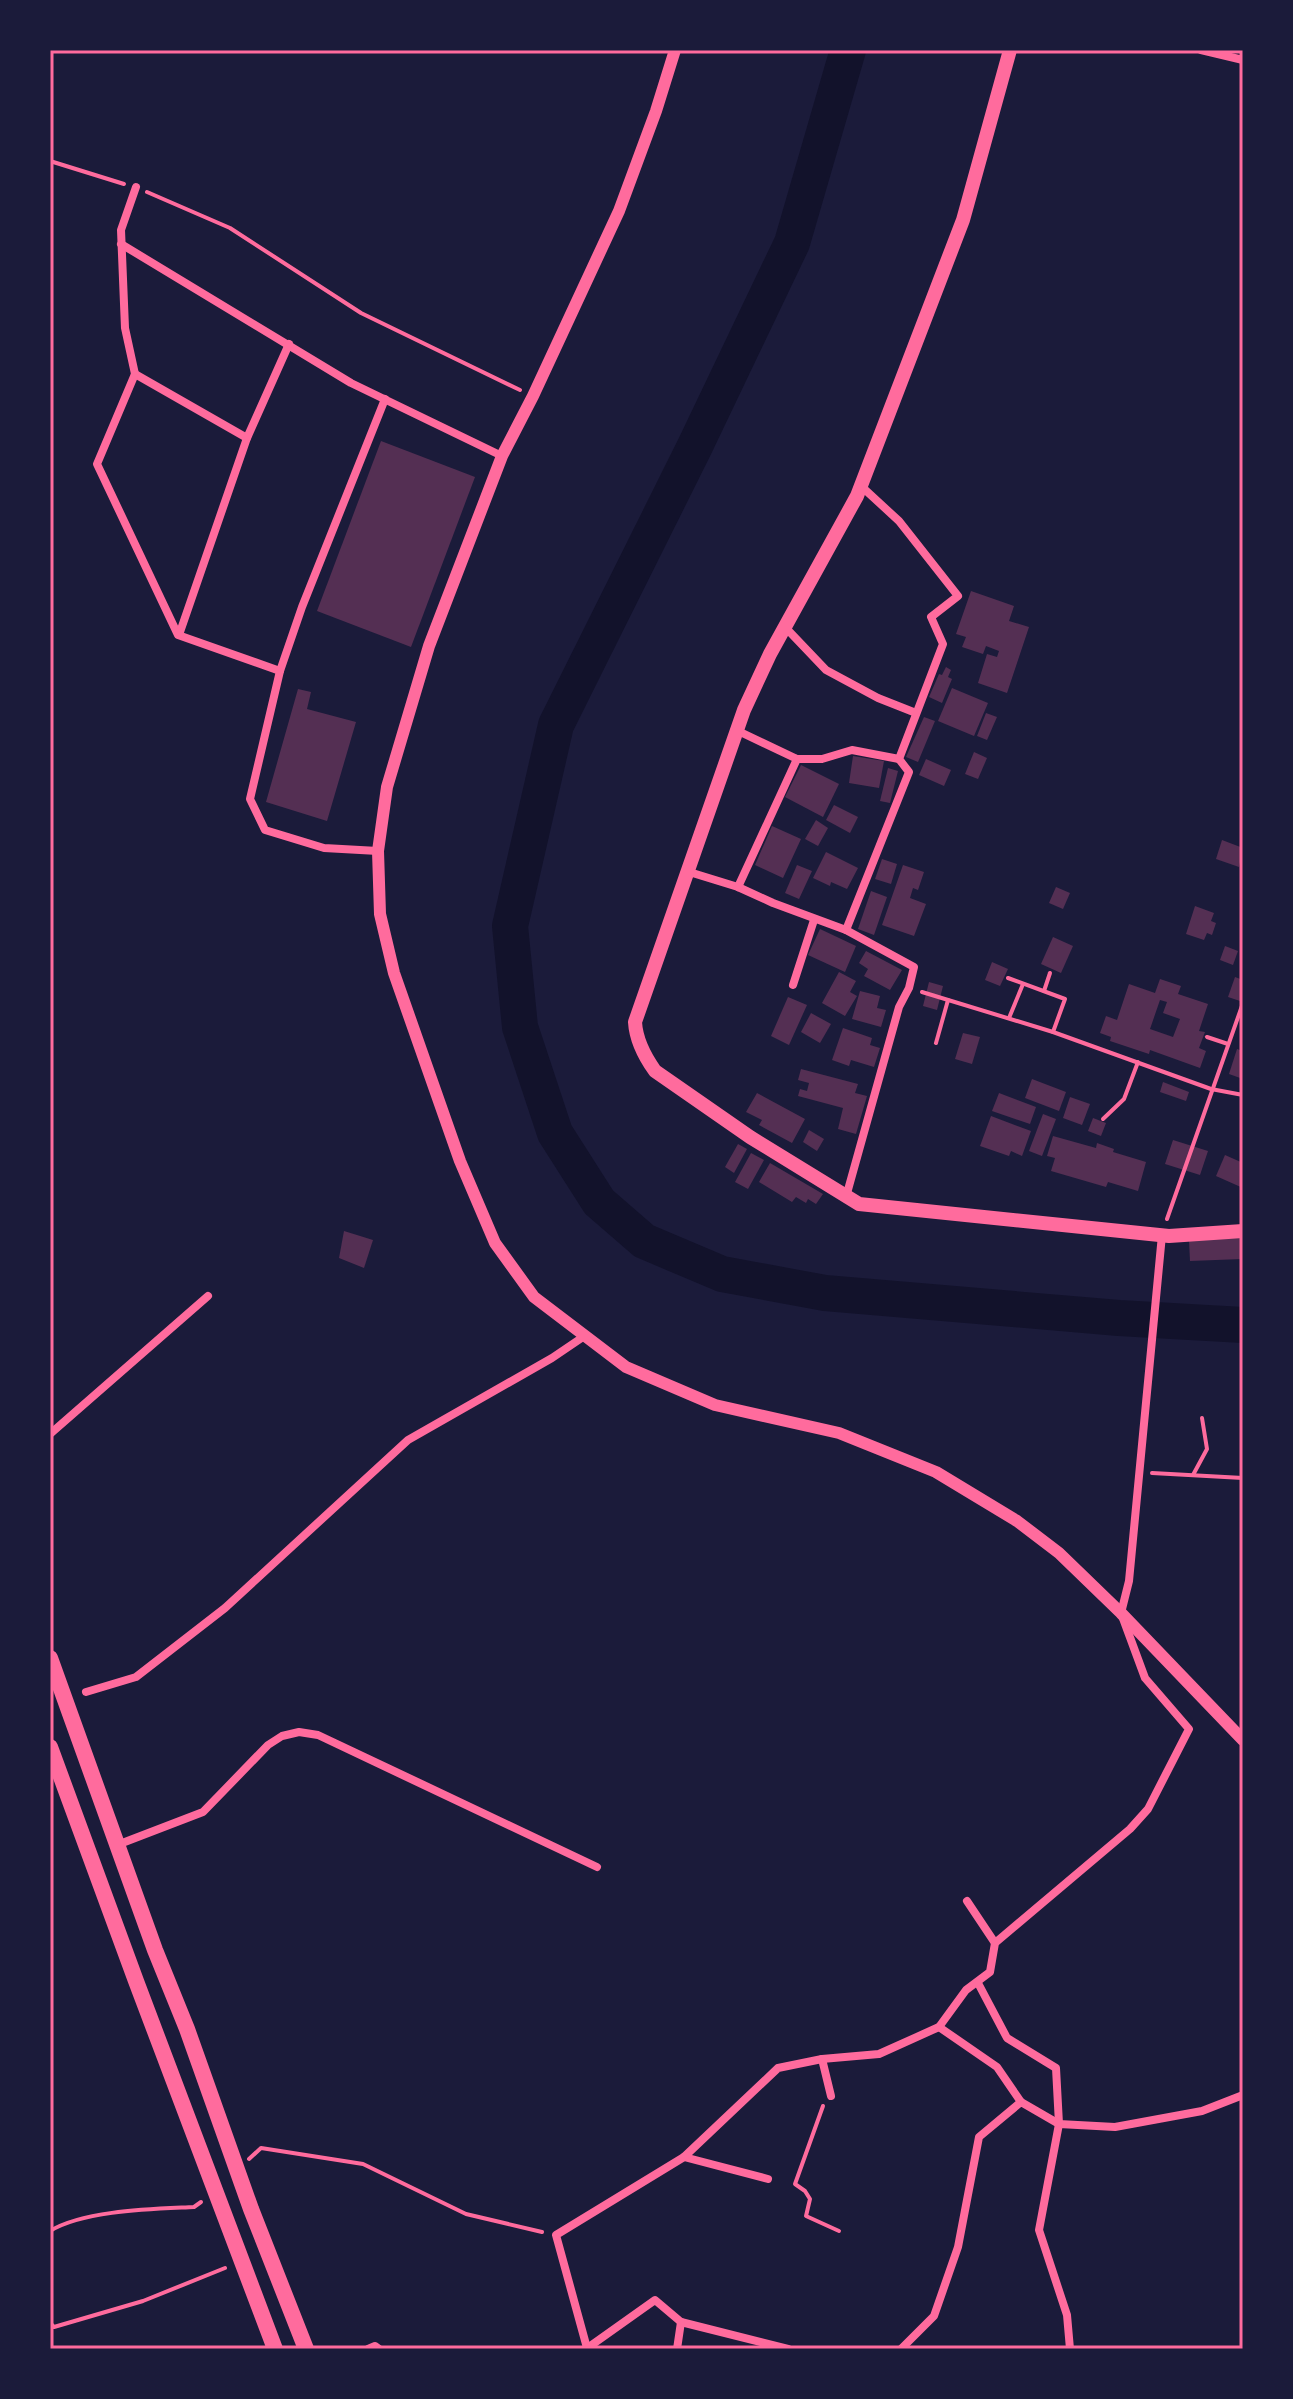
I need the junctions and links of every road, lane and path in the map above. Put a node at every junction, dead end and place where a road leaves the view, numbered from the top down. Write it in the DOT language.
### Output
graph roads {
  1 [pos="675,50"];
  2 [pos="1010,50"];
  3 [pos="1201,50"];
  4 [pos="1243,60"];
  5 [pos="50,161"];
  6 [pos="136,187"];
  7 [pos="121,244"];
  8 [pos="289,344"];
  9 [pos="135,374"];
  10 [pos="533,396"];
  11 [pos="385,399"];
  12 [pos="247,438"];
  13 [pos="502,456"];
  14 [pos="861,486"];
  15 [pos="785,627"];
  16 [pos="178,635"];
  17 [pos="280,671"];
  18 [pos="916,713"];
  19 [pos="736,730"];
  20 [pos="797,759"];
  21 [pos="899,759"];
  22 [pos="378,851"];
  23 [pos="686,871"];
  24 [pos="738,887"];
  25 [pos="814,920"];
  26 [pos="846,930"];
  27 [pos="1050,973"];
  28 [pos="1008,978"];
  29 [pos="1023,984"];
  30 [pos="793,985"];
  31 [pos="909,988"];
  32 [pos="1044,991"];
  33 [pos="948,1000"];
  34 [pos="1243,1003"];
  35 [pos="1009,1018"];
  36 [pos="1053,1032"];
  37 [pos="1207,1037"];
  38 [pos="936,1043"];
  39 [pos="1228,1044"];
  40 [pos="1138,1062"];
  41 [pos="1211,1089"];
  42 [pos="1243,1095"];
  43 [pos="1103,1119"];
  44 [pos="845,1198"];
  45 [pos="1243,1231"];
  46 [pos="1162,1235"];
  47 [pos="208,1296"];
  48 [pos="583,1337"];
  49 [pos="1202,1418"];
  50 [pos="50,1434"];
  51 [pos="1138,1472"];
  52 [pos="1193,1475"];
  53 [pos="1243,1478"];
  54 [pos="1121,1613"];
  55 [pos="50,1658"];
  56 [pos="86,1692"];
  57 [pos="1243,1740"];
  58 [pos="50,1747"];
  59 [pos="117,1845"];
  60 [pos="597,1867"];
  61 [pos="967,1901"];
  62 [pos="995,1943"];
  63 [pos="978,1983"];
  64 [pos="939,2027"];
  65 [pos="822,2059"];
  66 [pos="1243,2095"];
  67 [pos="831,2096"];
  68 [pos="1021,2102"];
  69 [pos="1059,2124"];
  70 [pos="261,2148"];
  71 [pos="684,2157"];
  72 [pos="768,2179"];
  73 [pos="194,2207"];
  74 [pos="50,2231"];
  75 [pos="839,2231"];
  76 [pos="556,2235"];
  77 [pos="242,2261"];
  78 [pos="681,2322"];
  79 [pos="50,2323"];
  80 [pos="587,2348"];
  81 [pos="275,2349"];
  82 [pos="306,2349"];
  83 [pos="677,2349"];
  84 [pos="788,2349"];
  85 [pos="901,2349"];
  86 [pos="1070,2349"];
  1 -- 10 [label="street"];
  2 -- 14 [label="main road"];
  3 -- 4 [label="street"];
  5 -- 6 [label="path"];
  6 -- 7 [label="street"];
  6 -- 10 [label="path"];
  7 -- 8 [label="street"];
  7 -- 9 [label="street"];
  8 -- 11 [label="street"];
  8 -- 12 [label="street"];
  9 -- 12 [label="street"];
  9 -- 16 [label="street"];
  10 -- 13 [label="street"];
  11 -- 13 [label="street"];
  11 -- 17 [label="street"];
  12 -- 16 [label="street"];
  13 -- 22 [label="street"];
  14 -- 15 [label="main road"];
  14 -- 18 [label="street"];
  15 -- 18 [label="street"];
  15 -- 19 [label="main road"];
  16 -- 17 [label="street"];
  17 -- 22 [label="street"];
  18 -- 21 [label="street"];
  19 -- 20 [label="street"];
  19 -- 23 [label="main road"];
  20 -- 21 [label="street"];
  20 -- 24 [label="street"];
  21 -- 26 [label="street"];
  22 -- 48 [label="street"];
  23 -- 24 [label="street"];
  23 -- 44 [label="main road"];
  24 -- 25 [label="street"];
  25 -- 26 [label="street"];
  25 -- 30 [label="street"];
  26 -- 31 [label="street"];
  27 -- 32 [label="path"];
  28 -- 29 [label="path"];
  29 -- 32 [label="path"];
  29 -- 35 [label="path"];
  31 -- 33 [label="path"];
  31 -- 44 [label="street"];
  32 -- 36 [label="path"];
  33 -- 35 [label="path"];
  33 -- 38 [label="path"];
  34 -- 39 [label="path"];
  35 -- 36 [label="path"];
  36 -- 40 [label="path"];
  37 -- 39 [label="path"];
  39 -- 41 [label="path"];
  40 -- 41 [label="path"];
  40 -- 43 [label="path"];
  41 -- 42 [label="path"];
  41 -- 46 [label="path"];
  44 -- 46 [label="main road"];
  45 -- 46 [label="main road"];
  46 -- 51 [label="street"];
  47 -- 50 [label="street"];
  48 -- 54 [label="street"];
  48 -- 56 [label="street"];
  49 -- 52 [label="path"];
  51 -- 52 [label="path"];
  51 -- 54 [label="street"];
  52 -- 53 [label="path"];
  54 -- 57 [label="street"];
  54 -- 62 [label="street"];
  55 -- 59 [label="main road"];
  58 -- 77 [label="main road"];
  59 -- 60 [label="street"];
  59 -- 82 [label="main road"];
  61 -- 62 [label="street"];
  62 -- 63 [label="street"];
  63 -- 64 [label="street"];
  63 -- 69 [label="street"];
  64 -- 65 [label="street"];
  64 -- 68 [label="street"];
  65 -- 67 [label="street"];
  65 -- 71 [label="street"];
  66 -- 69 [label="street"];
  67 -- 75 [label="path"];
  68 -- 69 [label="street"];
  68 -- 85 [label="street"];
  69 -- 86 [label="street"];
  70 -- 76 [label="path"];
  71 -- 72 [label="street"];
  71 -- 76 [label="street"];
  73 -- 74 [label="path"];
  76 -- 80 [label="street"];
  77 -- 79 [label="path"];
  77 -- 81 [label="main road"];
  78 -- 80 [label="street"];
  78 -- 83 [label="street"];
  78 -- 84 [label="street"];
}
